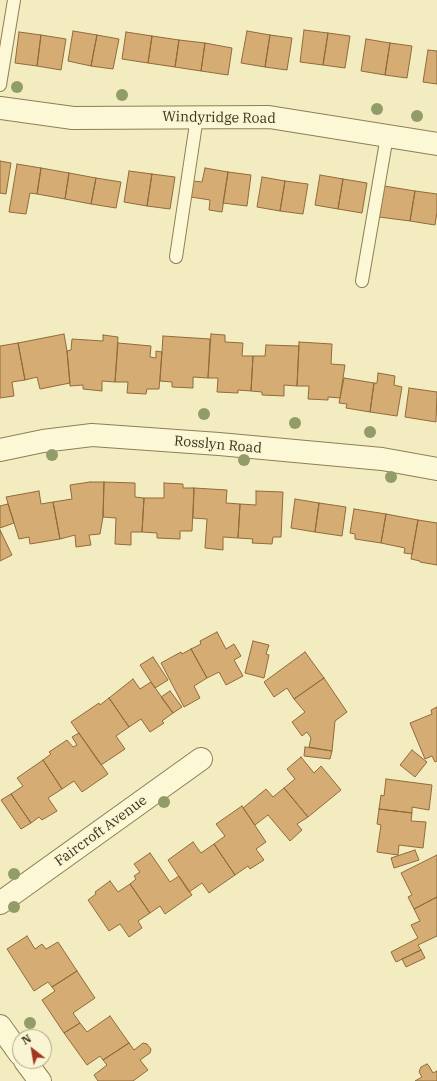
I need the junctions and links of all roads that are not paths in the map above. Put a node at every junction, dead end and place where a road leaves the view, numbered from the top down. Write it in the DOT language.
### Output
graph roads {
  1 [pos="14,0"];
  2 [pos="0,85"];
  3 [pos="0,108"];
  4 [pos="197,117"];
  5 [pos="387,136"];
  6 [pos="437,144"];
  7 [pos="176,257"];
  8 [pos="362,281"];
  9 [pos="0,450"];
  10 [pos="437,469"];
  11 [pos="201,759"];
  12 [pos="0,903"];
  13 [pos="0,1026"];
  14 [pos="12,1043"];
  15 [pos="31,1069"];
  16 [pos="40,1081"];
  1 -- 2 [label="lane"];
  3 -- 4 [label="street, Windyridge Road"];
  4 -- 5 [label="street, Windyridge Road"];
  4 -- 7 [label="lane"];
  5 -- 6 [label="street, Windyridge Road"];
  5 -- 8 [label="lane"];
  9 -- 10 [label="street, Rosslyn Road"];
  11 -- 12 [label="street, Faircroft Avenue"];
  13 -- 14 [label="street"];
  15 -- 16 [label="street"];
}
